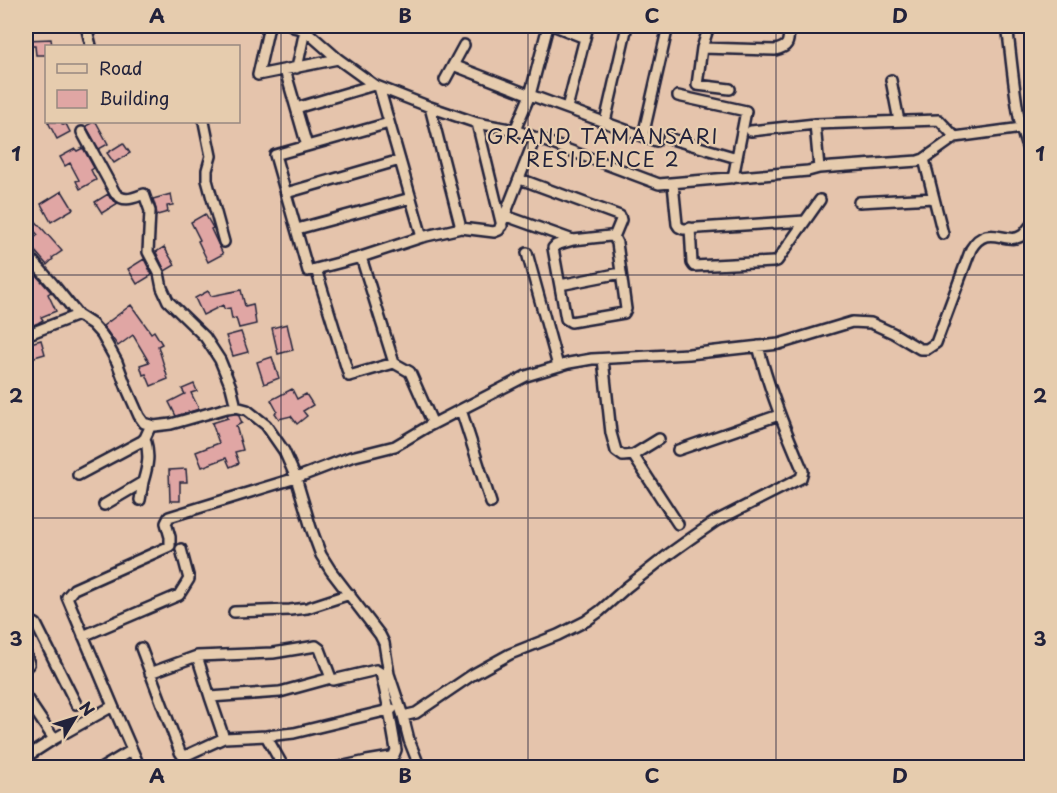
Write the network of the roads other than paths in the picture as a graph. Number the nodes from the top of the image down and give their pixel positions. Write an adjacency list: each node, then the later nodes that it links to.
1 (86, 26): 14 (street)
2 (269, 26): 20 (street)
3 (548, 26): 25 (street)
4 (555, 26): 13 (street)
5 (588, 26): 13 (street)
6 (627, 26): 31 (street)
7 (668, 26): 40 (street)
8 (709, 26): 16 (street)
9 (789, 26): 16 (street)
10 (1007, 26): 36 (street)
11 (294, 27): 12 (street)
12 (305, 30): 17 (street); 19 (street)
13 (585, 38): 29 (street)
14 (91, 45)
15 (464, 45): 18 (street)
16 (702, 48): 24 (street)
17 (338, 59): 19 (street); 23 (street)
18 (453, 65): 21 (street); 25 (street)
19 (297, 68): 20 (street)
20 (285, 70): 28 (street)
21 (445, 80)
22 (891, 80): 30 (street)
23 (377, 86): 27 (street); 28 (street); 33 (street)
24 (730, 89)
25 (530, 94): 29 (street); 37 (street)
26 (678, 96): 47 (street)
27 (430, 107): 34 (street); 63 (street)
28 (296, 108): 45 (street)
29 (567, 108): 31 (street)
30 (899, 121): 35 (street); 41 (street)
31 (605, 122): 40 (street)
32 (204, 123): 70 (street)
33 (389, 123): 45 (street); 49 (street)
34 (477, 123): 37 (street); 62 (street)
35 (815, 124): 38 (street); 50 (street)
36 (1022, 128): 41 (street); 46 (street)
37 (515, 130): 42 (street)
38 (751, 131)
39 (82, 132): 83 (street)
40 (643, 136): 44 (street)
41 (955, 137): 48 (street)
42 (535, 138): 52 (street); 53 (street)
43 (668, 138): 47 (street)
44 (656, 141)
45 (307, 146): 54 (street)
46 (1032, 155)
47 (737, 158): 51 (street)
48 (924, 159): 50 (street); 56 (street)
49 (400, 160): 54 (street); 55 (street)
50 (819, 168): 51 (street)
51 (733, 178): 53 (street)
52 (520, 179): 59 (street); 68 (street)
53 (673, 184): 64 (street)
54 (286, 193): 65 (street)
55 (411, 198): 65 (street); 67 (street)
56 (933, 198): 58 (street); 66 (street)
57 (820, 200): 60 (street)
58 (859, 202)
59 (506, 216): 62 (street); 69 (street)
60 (805, 221): 64 (street); 64 (street)
61 (1032, 224): 79 (street)
62 (502, 226): 63 (street)
63 (461, 228): 67 (street)
64 (690, 228)
65 (297, 229): 74 (street)
66 (943, 234)
67 (422, 237): 73 (street)
68 (614, 237): 69 (street); 75 (street)
69 (573, 240): 76 (street)
70 (224, 242)
71 (26, 253): 77 (street)
72 (527, 253): 82 (street)
73 (361, 256): 74 (street); 81 (street)
74 (316, 269): 81 (street)
75 (621, 273): 76 (street); 76 (street)
76 (560, 285)
77 (78, 315): 78 (street); 87 (street)
78 (26, 334)
79 (758, 346): 80 (street); 85 (street)
80 (603, 358): 82 (street); 91 (street)
81 (393, 363): 86 (street)
82 (558, 366): 84 (street)
83 (236, 407): 87 (street); 93 (street)
84 (461, 410): 86 (street); 96 (street)
85 (778, 415): 90 (street); 115 (street)
86 (433, 424): 93 (street)
87 (151, 425): 88 (street)
88 (145, 438): 92 (street); 94 (street)
89 (658, 439): 91 (street)
90 (678, 450)
91 (633, 454): 98 (street)
92 (78, 476)
93 (296, 478): 100 (street); 103 (street)
94 (143, 482): 95 (street); 97 (street)
95 (141, 500)
96 (491, 503)
97 (104, 505)
98 (678, 524)
99 (181, 549): 103 (street)
100 (350, 594): 101 (street); 115 (street)
101 (234, 612)
102 (26, 624): 112 (street)
103 (83, 636): 113 (street)
104 (141, 648): 108 (street)
105 (26, 654): 107 (street)
106 (197, 656): 108 (street); 109 (street); 111 (street)
107 (26, 667)
108 (150, 673): 117 (street)
109 (331, 678): 111 (street); 114 (street)
110 (26, 697): 118 (street)
111 (210, 697): 117 (street)
112 (75, 704)
113 (113, 706): 118 (street); 119 (street)
114 (389, 710): 115 (street); 116 (street); 122 (street)
115 (402, 712): 128 (street)
116 (266, 736): 117 (street); 126 (street)
117 (224, 738)
118 (54, 739): 120 (street)
119 (132, 750): 124 (street); 125 (street)
120 (26, 757)
121 (26, 762): 123 (street)
122 (367, 764): 127 (street)
123 (29, 768)
124 (102, 768)
125 (140, 768)
126 (284, 768)
127 (335, 768)
128 (420, 768)

